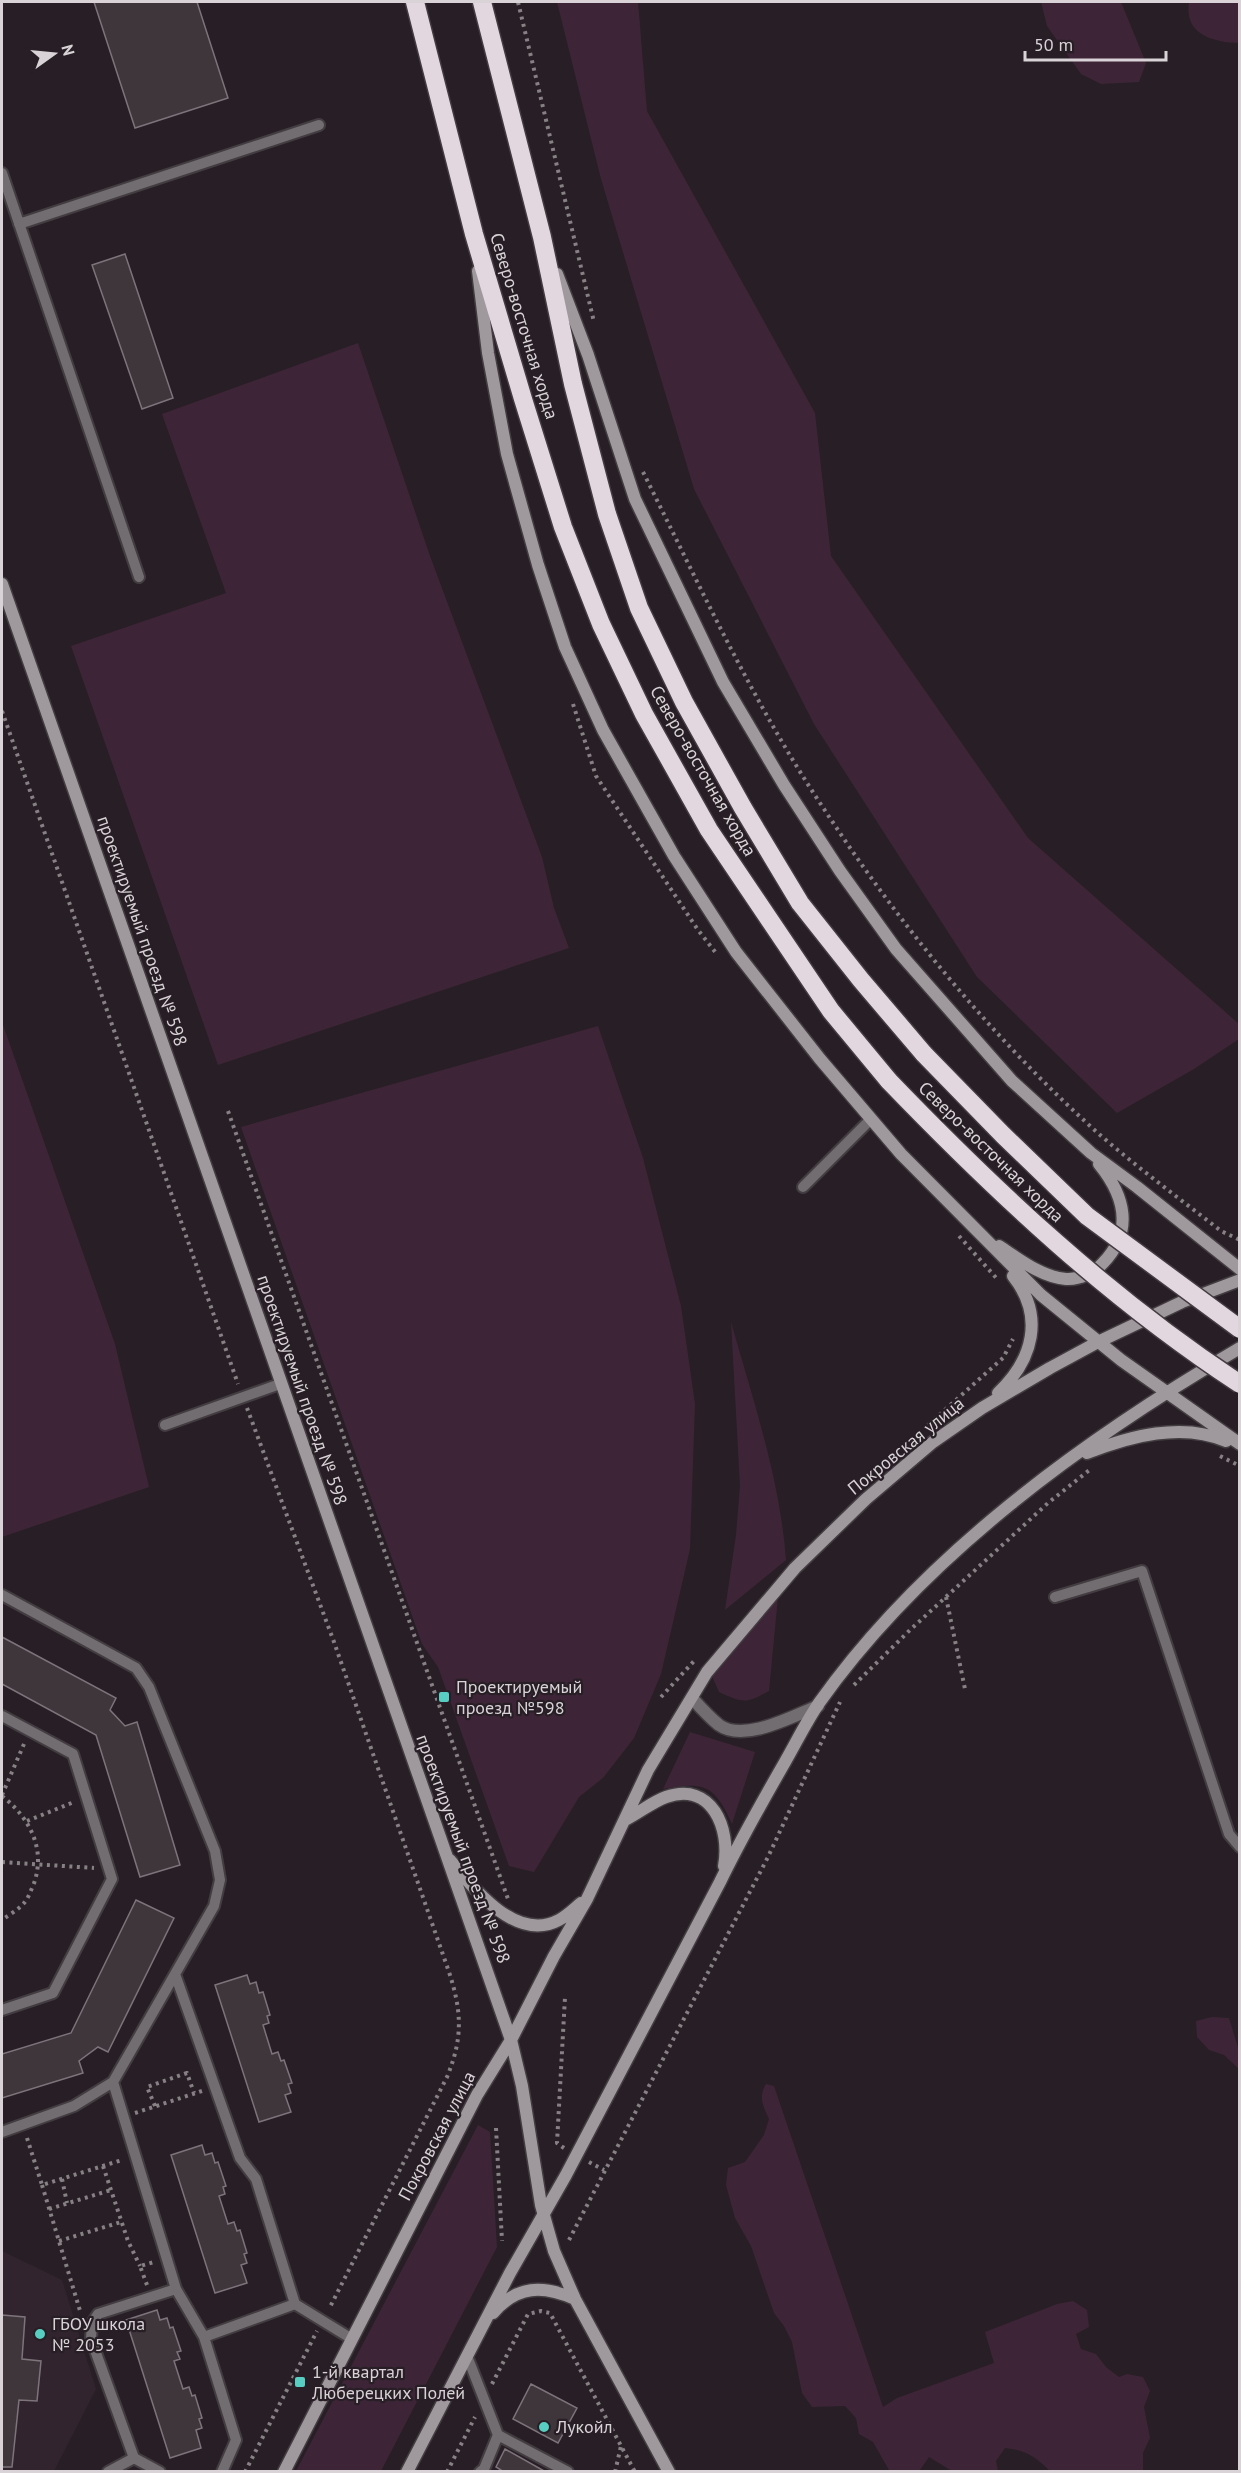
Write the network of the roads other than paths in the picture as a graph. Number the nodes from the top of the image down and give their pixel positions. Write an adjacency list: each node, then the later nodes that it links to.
1 (415, 2): 6 (highway, Северо-восточная хорда)
2 (482, 2): 7 (highway, Северо-восточная хорда)
3 (319, 125): 5 (lane)
4 (2, 173): 5 (lane)
5 (19, 225): 8 (lane)
6 (474, 234): 10 (main road); 20 (highway, Северо-восточная хорда, bridge)
7 (542, 237): 11 (main road); 16 (highway, Северо-восточная хорда, bridge)
8 (139, 576)
9 (2, 584): 19 (main road, проектируемый проезд № 598)
10 (871, 1119): 12 (lane); 13 (main road)
11 (1091, 1154): 13 (main road); 14 (main road)
12 (803, 1187)
13 (978, 1232): 17 (main road); 22 (main road)
14 (1239, 1269)
15 (1239, 1280): 17 (main road, Покровская улица)
16 (1239, 1329)
17 (1098, 1342): 21 (main road); 22 (main road, Покровская улица)
18 (1239, 1348): 21 (main road)
19 (280, 1384): 23 (lane); 33 (main road, проектируемый проезд № 598)
20 (1239, 1384)
21 (1164, 1392): 24 (main road); 25 (main road)
22 (982, 1408): 28 (main road, Покровская улица)
23 (165, 1425)
24 (1239, 1446): 25 (main road)
25 (1069, 1461): 29 (main road)
26 (2, 1595): 36 (lane)
27 (1055, 1597): 32 (lane)
28 (692, 1698): 29 (street); 31 (main road, Покровская улица)
29 (818, 1706): 34 (main road)
30 (2, 1716): 37 (lane)
31 (625, 1820): 34 (main road); 35 (main road, Покровская улица)
32 (1239, 1847)
33 (443, 1851): 35 (main road); 38 (main road, проектируемый проезд № 598)
34 (720, 1882): 41 (main road)
35 (587, 1899): 38 (main road, Покровская улица)
36 (175, 1974): 39 (lane); 44 (lane)
37 (2, 2010)
38 (511, 2040): 41 (main road, проектируемый проезд № 598); 47 (main road, Покровская улица)
39 (113, 2082): 40 (lane); 42 (lane)
40 (2, 2132)
41 (543, 2215): 43 (main road, проектируемый проезд № 598); 45 (main road)
42 (176, 2289): 46 (lane); 50 (lane)
43 (574, 2300): 45 (main road); 58 (main road, проектируемый проезд № 598)
44 (295, 2304): 46 (lane); 47 (lane)
45 (484, 2323): 48 (main road)
46 (204, 2337): 53 (lane)
47 (352, 2340): 54 (main road, Покровская улица)
48 (467, 2356): 49 (lane); 55 (main road)
49 (498, 2435): 56 (lane); 57 (lane)
50 (134, 2458): 51 (lane); 52 (lane)
51 (108, 2472)
52 (160, 2472)
53 (222, 2472)
54 (284, 2472)
55 (408, 2472)
56 (480, 2472)
57 (568, 2472)
58 (669, 2472)

